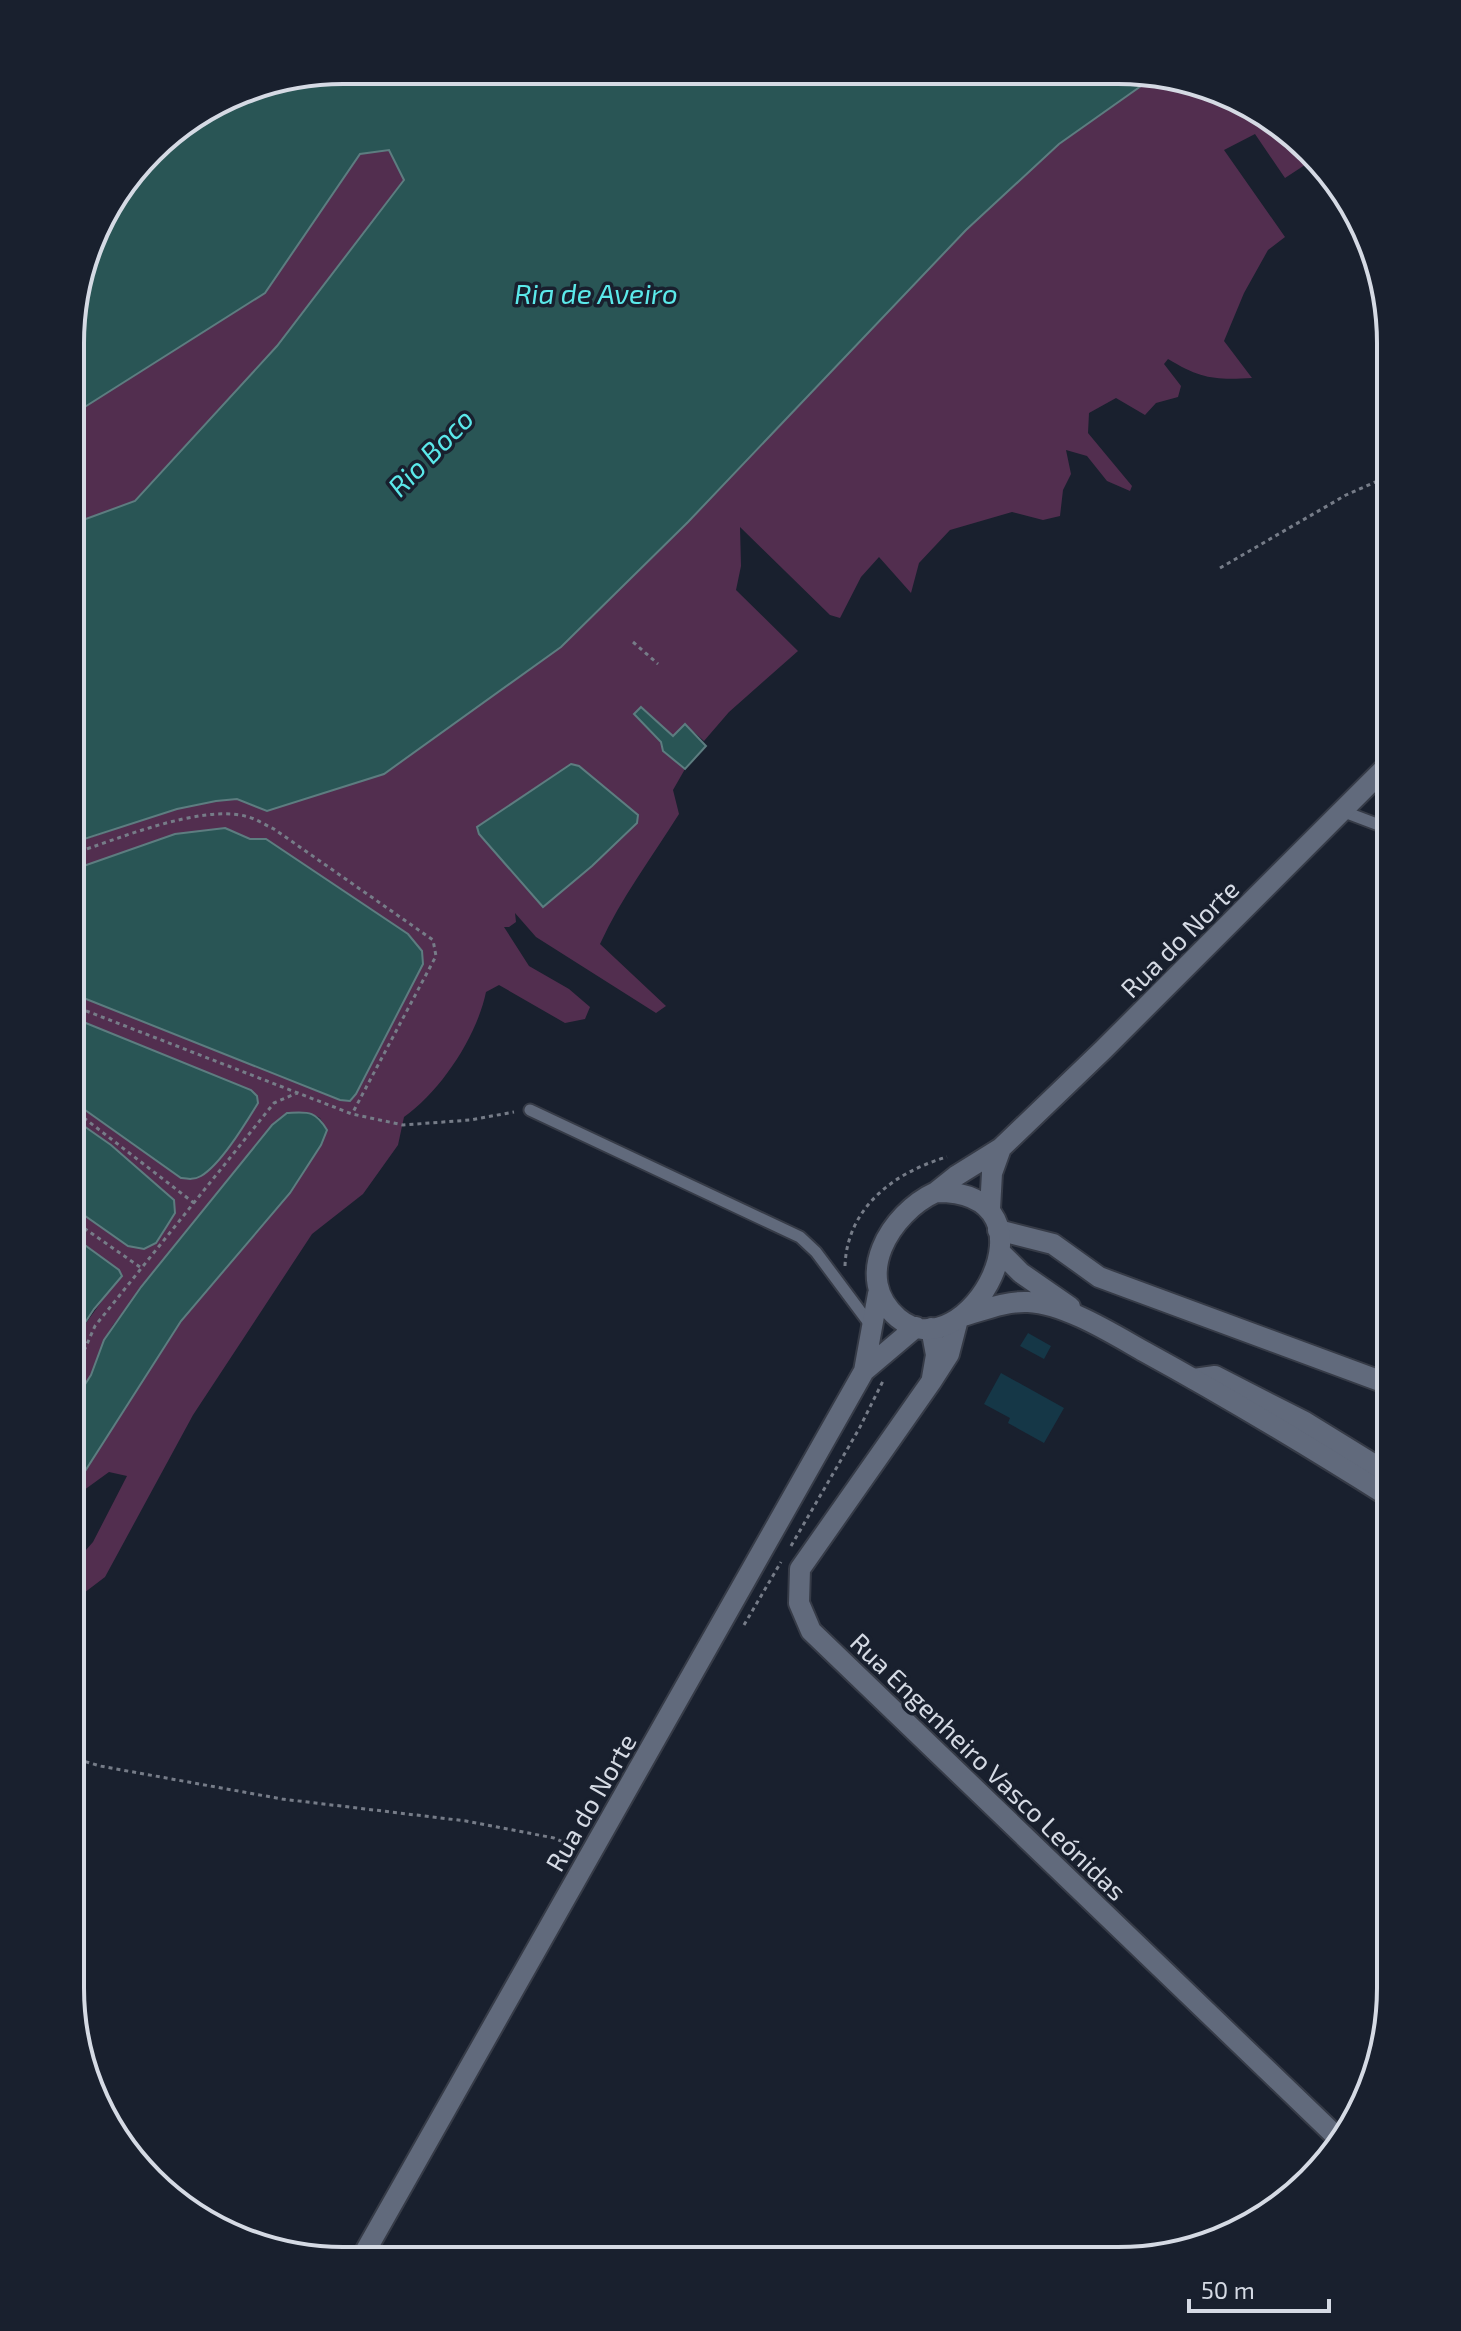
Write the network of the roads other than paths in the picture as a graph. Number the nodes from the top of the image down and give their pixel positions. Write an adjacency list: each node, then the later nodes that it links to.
1 (1377, 776): 2 (main road, Rua do Norte)
2 (1342, 811): 3 (lane); 5 (main road, Rua do Norte)
3 (1377, 824)
4 (530, 1110): 13 (lane)
5 (1001, 1148): 6 (main road, Rua do Norte); 7 (main road)
6 (936, 1192): 7 (main road); 10 (main road)
7 (990, 1209): 8 (main road)
8 (998, 1230): 9 (main road); 17 (main road)
9 (1001, 1253): 11 (main road); 12 (main road)
10 (878, 1294): 13 (main road, Rua do Norte); 14 (main road)
11 (961, 1318): 12 (main road); 14 (main road); 18 (main road, Rua Engenheiro Vasco Leónidas)
12 (1100, 1327): 16 (main road)
13 (873, 1328): 15 (main road, Rua do Norte)
14 (924, 1328): 15 (main road, Rua do Norte); 18 (main road)
15 (864, 1371): 22 (main road, Rua do Norte)
16 (1194, 1379): 19 (main road); 20 (main road)
17 (1376, 1380)
18 (931, 1382): 21 (main road, Rua Engenheiro Vasco Leónidas)
19 (1376, 1466)
20 (1376, 1489)
21 (1332, 2133)
22 (368, 2247)

